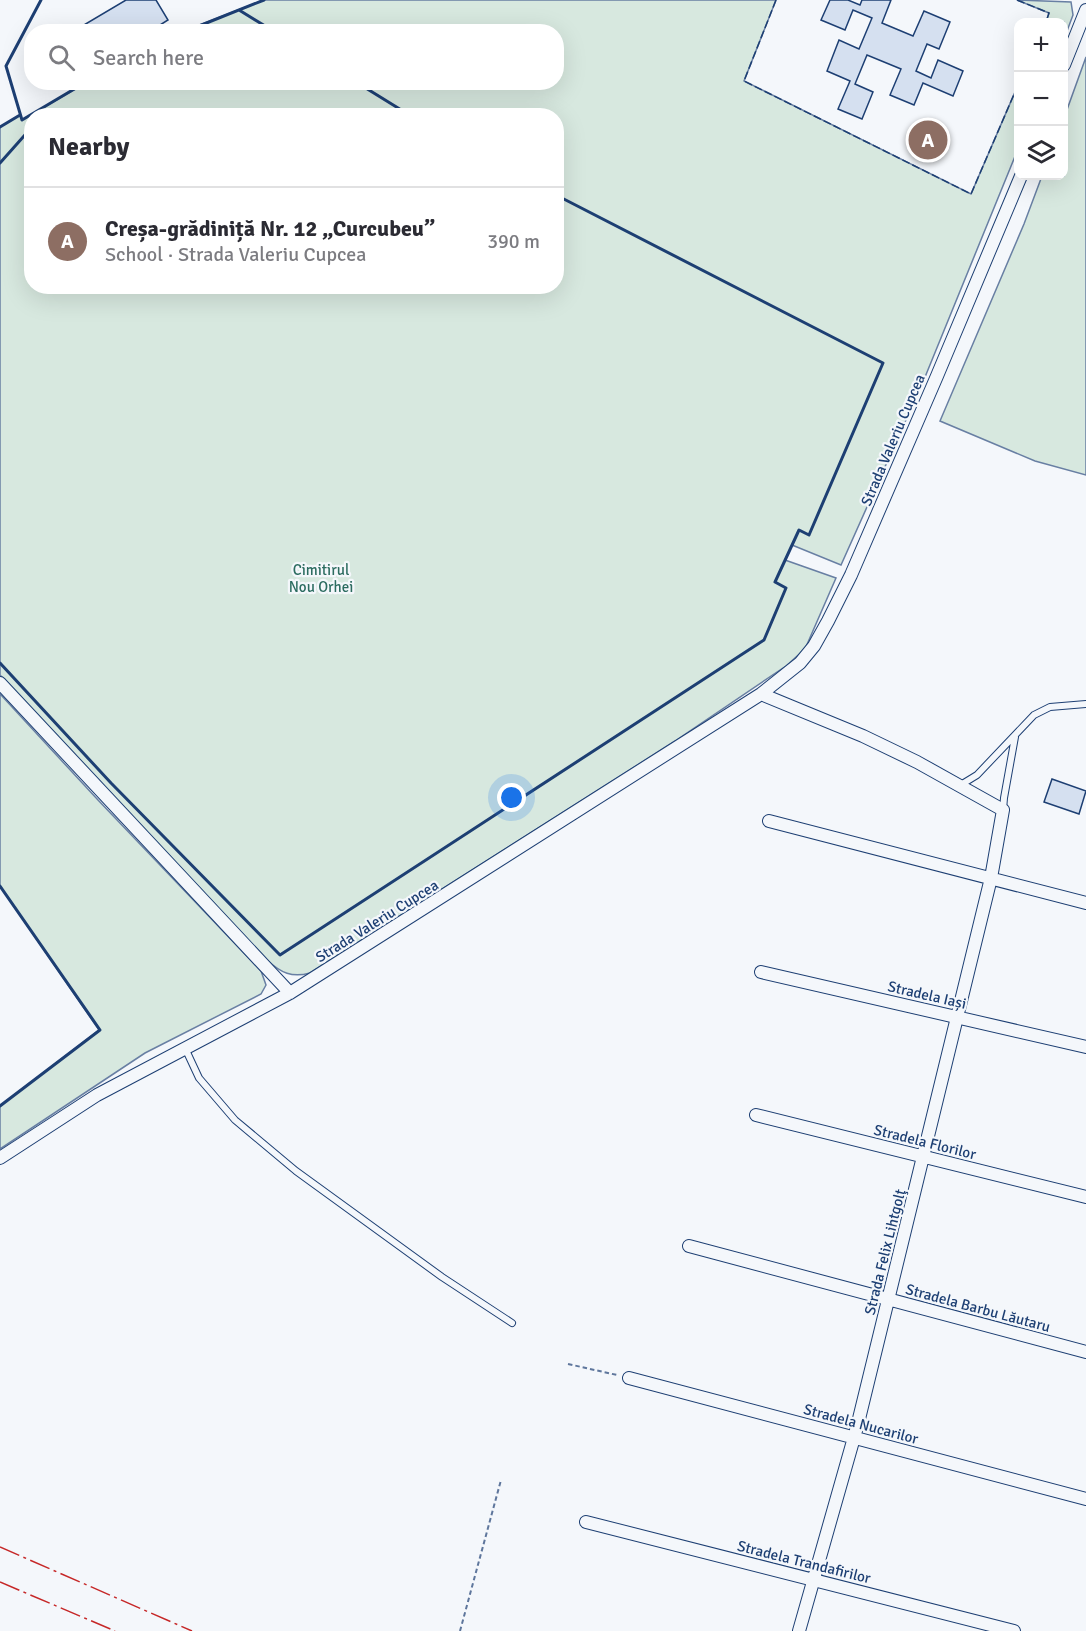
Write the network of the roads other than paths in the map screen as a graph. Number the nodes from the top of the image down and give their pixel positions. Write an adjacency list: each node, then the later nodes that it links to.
1 (1086, 10): 2 (street)
2 (1068, 55)
3 (1019, 180): 5 (street, Strada Valeriu Cupcea)
4 (0, 683): 14 (street)
5 (761, 694): 8 (street); 14 (street, Strada Valeriu Cupcea)
6 (1086, 704): 7 (lane)
7 (1015, 736): 8 (lane); 9 (lane)
8 (959, 786): 9 (street)
9 (1004, 810): 11 (street, Strada Felix Lihtgolţ)
10 (769, 821): 11 (street)
11 (991, 878): 12 (street); 15 (street, Strada Felix Lihtgolţ)
12 (1086, 903)
13 (760, 972): 15 (street, Stradela Iași)
14 (290, 993): 16 (street, Strada Valeriu Cupcea)
15 (957, 1017): 17 (street, Stradela Iași); 19 (street, Strada Felix Lihtgolţ)
16 (185, 1047): 20 (street, Strada Valeriu Cupcea); 24 (lane)
17 (1086, 1047)
18 (756, 1115): 19 (street, Stradela Florilor)
19 (923, 1157): 21 (street, Stradela Florilor); 23 (street, Strada Felix Lihtgolţ)
20 (0, 1158)
21 (1086, 1197)
22 (689, 1246): 23 (street, Stradela Barbu Lăutaru)
23 (889, 1299): 25 (street, Stradela Barbu Lăutaru); 27 (street, Strada Felix Lihtgolţ)
24 (512, 1323)
25 (1086, 1352)
26 (629, 1378): 27 (street, Stradela Nucarilor)
27 (854, 1437): 28 (street, Stradela Nucarilor); 30 (street, Strada Felix Lihtgolţ)
28 (1086, 1499)
29 (586, 1522): 30 (street, Stradela Trandafirilor)
30 (813, 1580): 31 (street, Strada Felix Lihtgolţ); 32 (street, Stradela Trandafirilor)
31 (799, 1631)
32 (1014, 1631)

